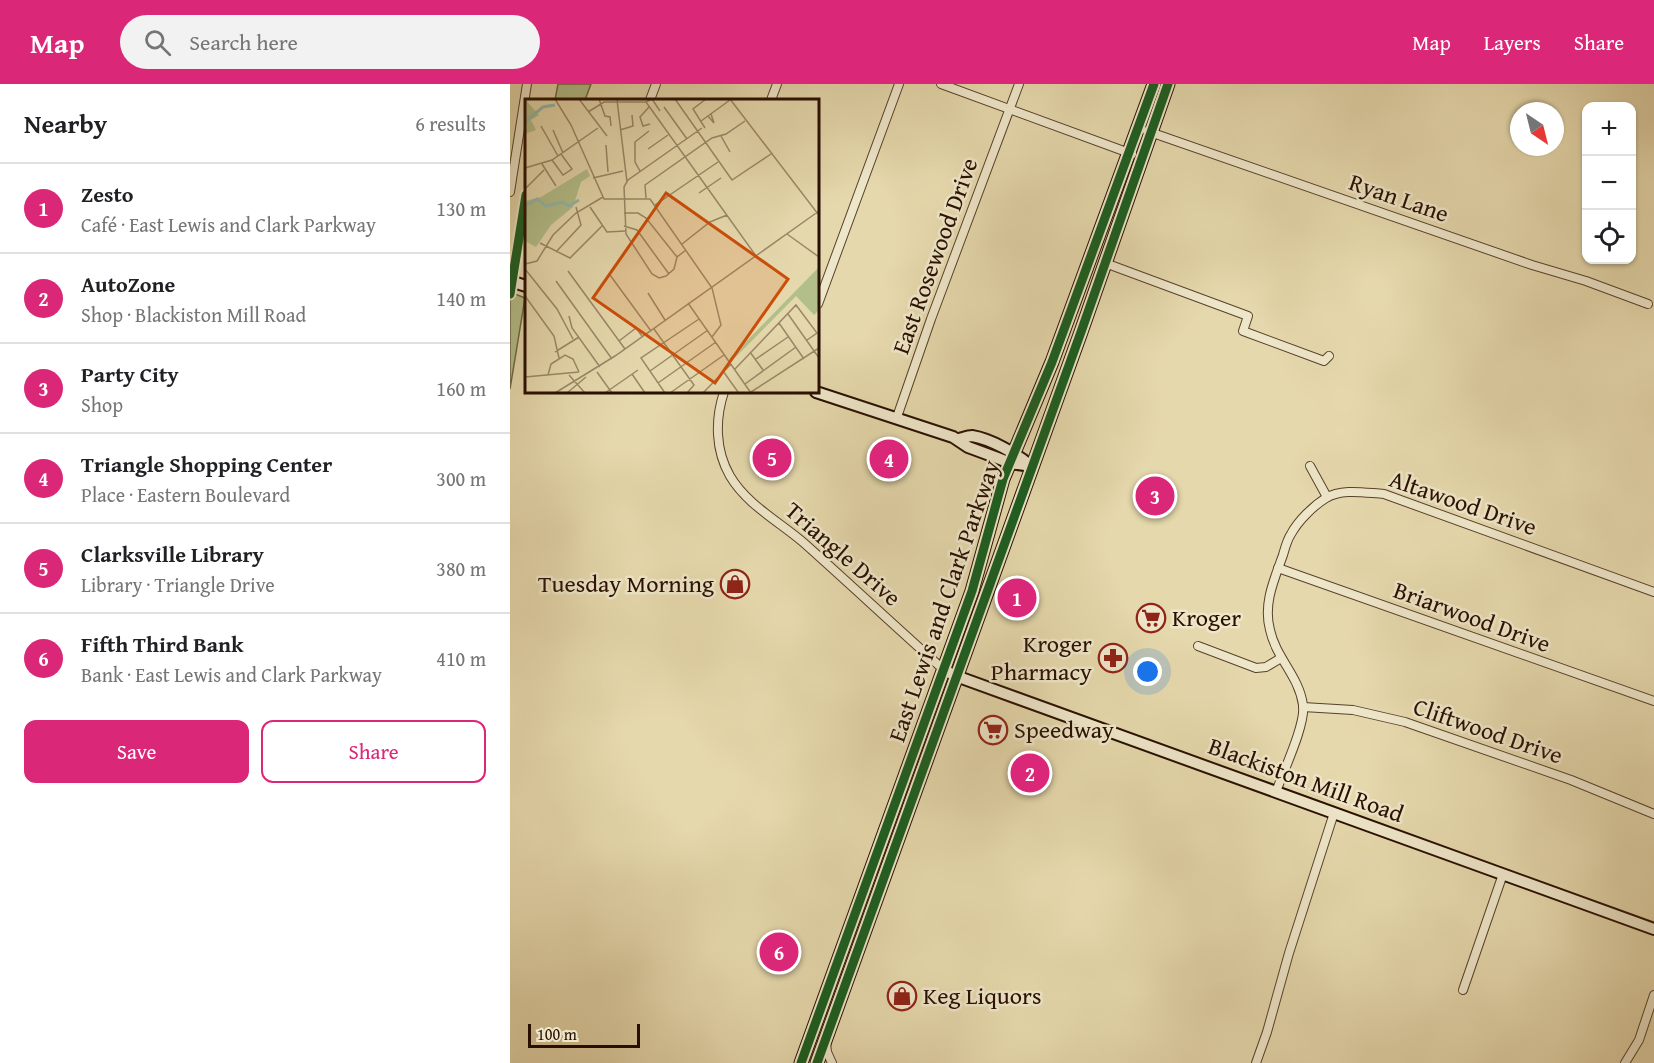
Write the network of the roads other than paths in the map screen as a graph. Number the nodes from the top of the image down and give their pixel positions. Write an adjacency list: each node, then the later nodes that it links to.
1 (527, 84): 16 (street)
2 (656, 84): 9 (street)
3 (777, 84): 10 (street)
4 (899, 84): 20 (street)
5 (941, 84): 11 (street)
6 (1019, 84): 11 (street, East Rosewood Drive)
7 (1154, 84): 12 (main road, East Lewis and Clark Parkway)
8 (1168, 84): 13 (main road, East Lewis and Clark Parkway)
9 (650, 99)
10 (771, 99)
11 (1010, 109): 14 (street); 25 (street, East Rosewood Drive)
12 (1138, 128): 13 (street, Ryan Lane); 14 (main road, East Lewis and Clark Parkway)
13 (1151, 132): 15 (main road, East Lewis and Clark Parkway); 21 (street, Ryan Lane)
14 (1130, 153): 15 (street); 26 (main road, East Lewis and Clark Parkway)
15 (1142, 158): 17 (main road, East Lewis and Clark Parkway)
16 (510, 192)
17 (1105, 262): 22 (street); 27 (main road, East Lewis and Clark Parkway)
18 (510, 281): 19 (main road)
19 (525, 286)
20 (819, 301)
21 (1648, 304)
22 (1329, 356)
23 (724, 393): 34 (street, Triangle Drive)
24 (819, 393): 25 (main road)
25 (897, 417): 26 (main road)
26 (1013, 458): 27 (main road); 34 (main road, East Lewis and Clark Parkway)
27 (1032, 466): 35 (main road, East Lewis and Clark Parkway)
28 (1310, 466): 29 (street)
29 (1327, 497): 30 (street); 31 (street, Altawood Drive)
30 (1278, 567): 33 (street); 36 (street, Briarwood Drive)
31 (1654, 592)
32 (1198, 646): 33 (street)
33 (1281, 658): 37 (street)
34 (944, 670): 35 (main road, Blackiston Mill Road); 46 (main road, East Lewis and Clark Parkway)
35 (956, 676): 38 (main road, Blackiston Mill Road); 45 (main road, East Lewis and Clark Parkway)
36 (1654, 701)
37 (1304, 707): 38 (street); 40 (street, Cliftwood Drive)
38 (1276, 792): 39 (main road, Blackiston Mill Road)
39 (1335, 813): 41 (main road, Blackiston Mill Road); 49 (street)
40 (1654, 814)
41 (1503, 874): 42 (main road, Blackiston Mill Road); 43 (street)
42 (1654, 929)
43 (1463, 990)
44 (1654, 995): 50 (street)
45 (827, 1034): 47 (main road, East Lewis and Clark Parkway); 48 (street)
46 (801, 1063)
47 (817, 1063)
48 (832, 1063)
49 (1256, 1063)
50 (1625, 1063)

